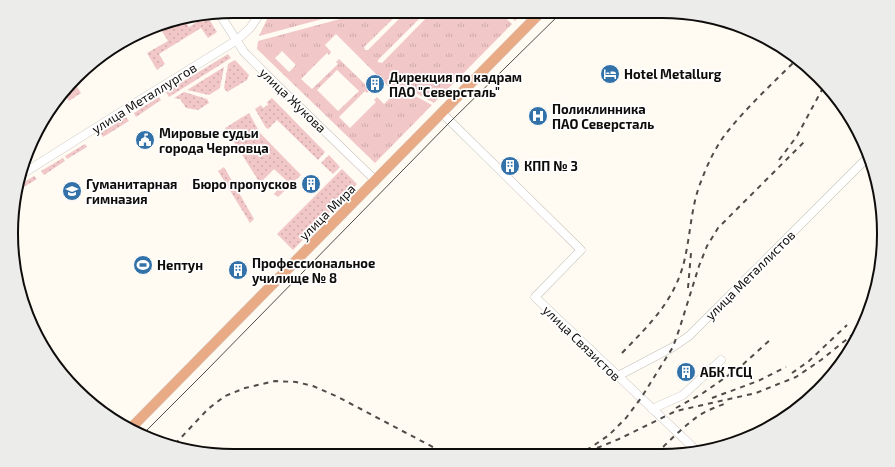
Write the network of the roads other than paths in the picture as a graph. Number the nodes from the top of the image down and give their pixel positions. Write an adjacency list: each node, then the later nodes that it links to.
1 (222, 18): 4 (street, улица Жукова)
2 (257, 18): 4 (street, улица Металлургов)
3 (535, 18): 5 (main road, улица Мира)
4 (237, 40): 7 (street, улица Металлургов); 8 (street, улица Жукова)
5 (442, 113): 8 (main road, улица Мира); 10 (street, улица Связистов)
6 (865, 160): 10 (street, улица Металлистов)
7 (27, 170)
8 (376, 181): 12 (main road, улица Мира)
9 (721, 360): 11 (street)
10 (618, 376): 11 (street, улица Связистов)
11 (652, 409): 13 (street, улица Связистов)
12 (134, 425)
13 (692, 447)

